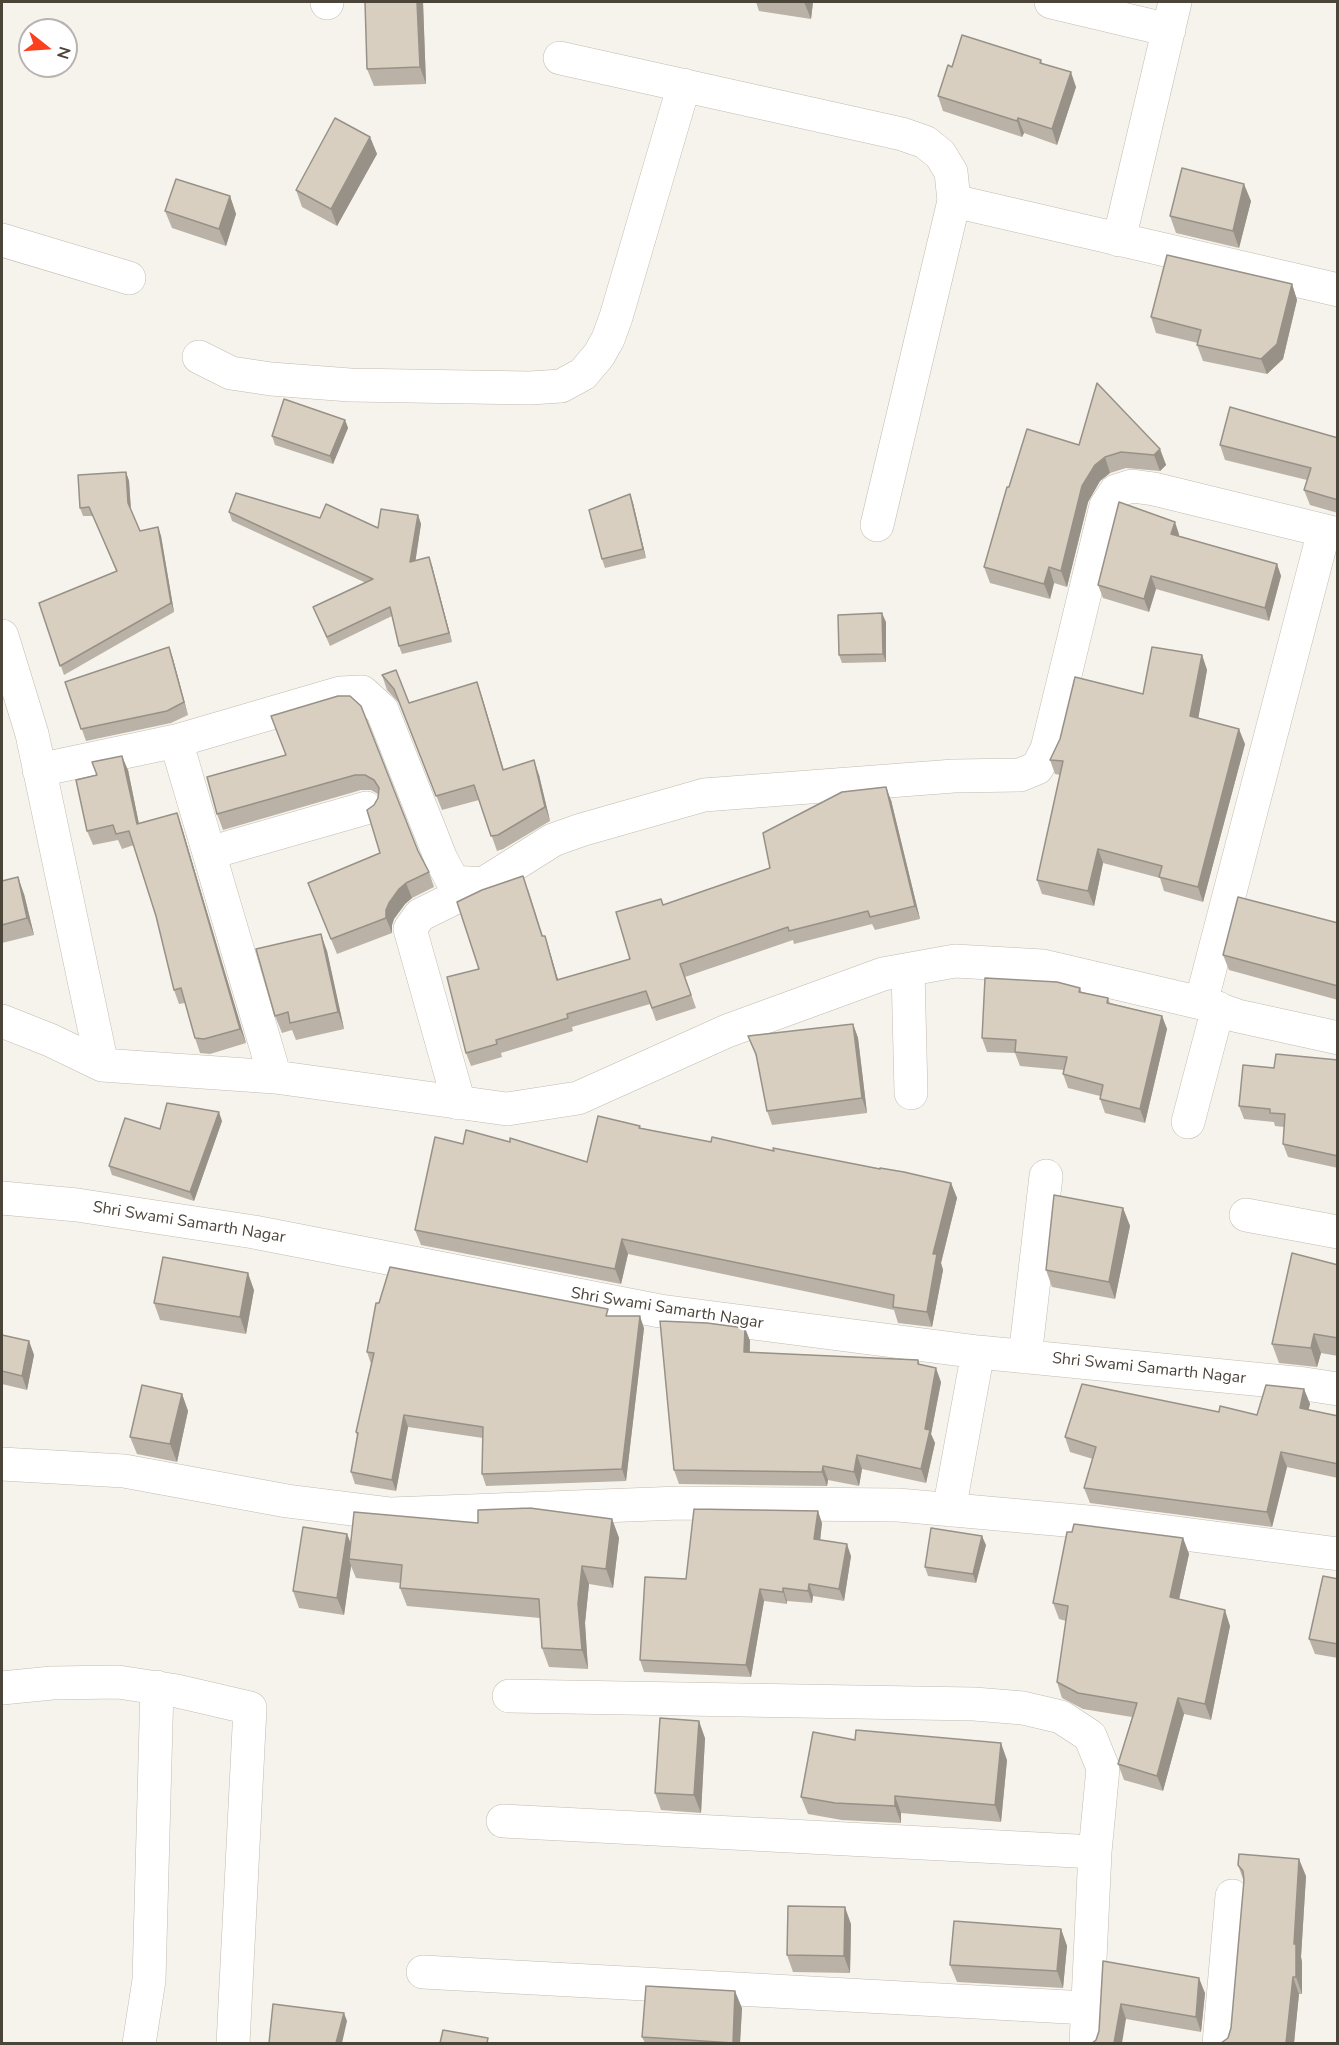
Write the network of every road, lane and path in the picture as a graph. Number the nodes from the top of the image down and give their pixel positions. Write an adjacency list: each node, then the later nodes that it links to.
1 (1051, 2): 2 (street)
2 (1172, 16): 7 (street)
3 (560, 58): 4 (street)
4 (684, 85): 5 (street); 10 (street)
5 (954, 201): 7 (street); 11 (street)
6 (2, 240): 8 (street)
7 (1119, 240): 9 (street)
8 (129, 278)
9 (1338, 290)
10 (199, 357)
11 (877, 525)
12 (1331, 533): 18 (street); 20 (street)
13 (2, 636): 15 (street)
14 (176, 741): 15 (street); 17 (street); 18 (street)
15 (39, 770): 23 (street)
16 (366, 808): 17 (street)
17 (209, 853): 24 (street)
18 (483, 884): 26 (street)
19 (908, 970): 20 (street); 25 (street); 26 (street)
20 (1209, 1006): 22 (street); 27 (street)
21 (2, 1021): 23 (street)
22 (1338, 1038)
23 (102, 1065): 24 (street)
24 (275, 1077): 26 (street)
25 (911, 1093)
26 (459, 1103)
27 (1188, 1122)
28 (1046, 1176): 33 (street)
29 (2, 1198): 32 (street, Shri Swami Samarth Nagar)
30 (1246, 1215): 31 (street)
31 (1338, 1232)
32 (978, 1352): 33 (street, Shri Swami Samarth Nagar); 36 (street)
33 (1025, 1357): 34 (street, Shri Swami Samarth Nagar)
34 (1338, 1389)
35 (2, 1464): 36 (street)
36 (950, 1510): 37 (street)
37 (1338, 1554)
38 (2, 1688): 39 (street)
39 (157, 1688): 46 (street); 47 (street)
40 (509, 1696): 42 (street)
41 (503, 1821): 42 (street)
42 (1095, 1852): 45 (street)
43 (1232, 1896): 49 (street)
44 (423, 1972): 45 (street)
45 (1087, 2008): 48 (street)
46 (139, 2043)
47 (233, 2043)
48 (1086, 2043)
49 (1219, 2043)

